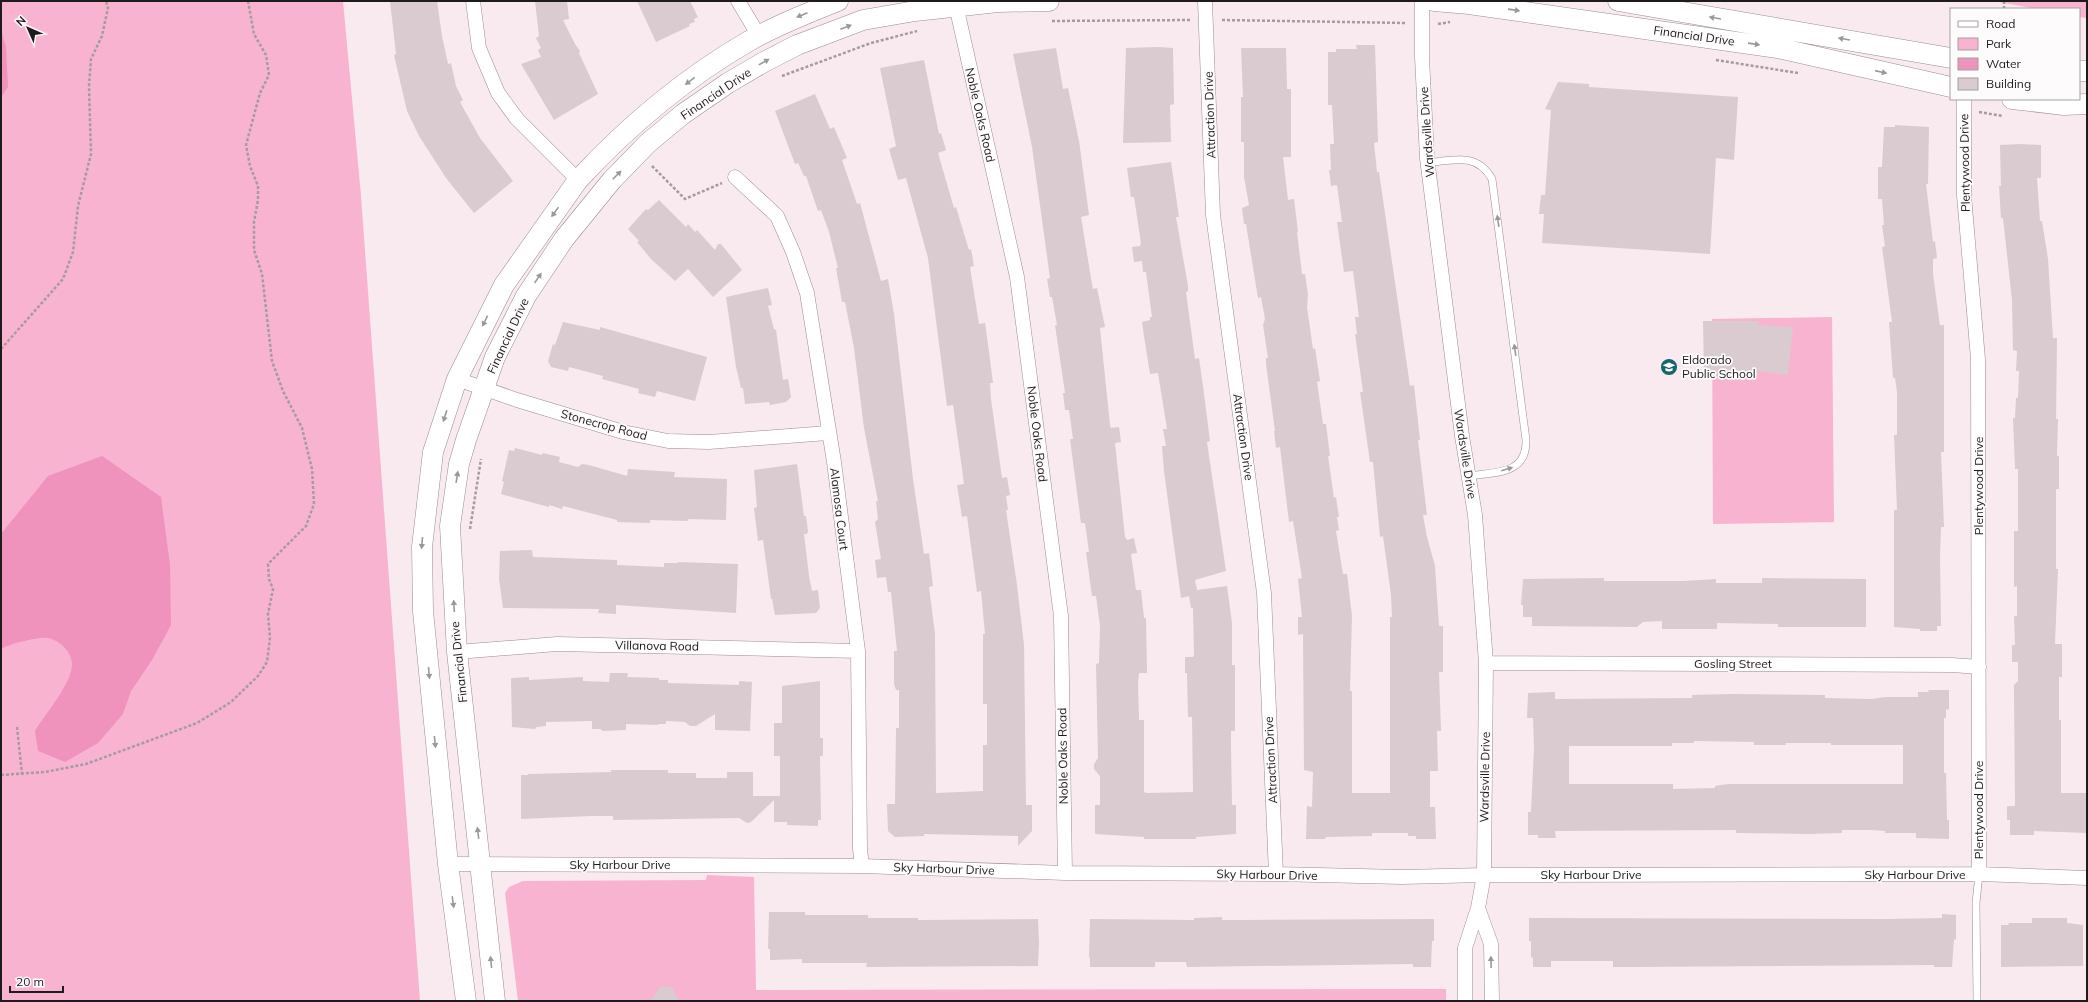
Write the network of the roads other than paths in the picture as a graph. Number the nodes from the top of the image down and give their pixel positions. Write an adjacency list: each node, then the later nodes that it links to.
1 (474, 1): 18 (street)
2 (738, 1): 10 (street)
3 (838, 1): 10 (street, Financial Drive, one-way to 10)
4 (1049, 1): 9 (street, Financial Drive)
5 (1205, 1): 31 (street, Attraction Drive)
6 (1422, 1): 16 (street, Wardsville Drive)
7 (1434, 1): 12 (street, Financial Drive, one-way to 12)
8 (1618, 1): 11 (street, Financial Drive, one-way to 8)
9 (956, 4): 20 (street, Financial Drive, one-way to 9); 30 (street, Noble Oaks Road)
10 (759, 36): 18 (street, Financial Drive, one-way to 18)
11 (1950, 58)
12 (1950, 87)
13 (1964, 100): 26 (street, Plentywood Drive)
14 (2021, 100): 15 (street)
15 (2087, 104)
16 (1427, 163): 22 (street, Wardsville Drive); 22 (lane, one-way to 16)
17 (735, 177): 21 (street, Alamosa Court)
18 (578, 180): 19 (street, Financial Drive, one-way to 19)
19 (457, 379): 20 (street, Stonecrop Road); 27 (street, Financial Drive, one-way to 27)
20 (485, 388): 21 (street, Stonecrop Road); 24 (street, Financial Drive, one-way to 20)
21 (828, 433): 23 (street, Alamosa Court)
22 (1468, 476): 25 (street, Wardsville Drive)
23 (858, 651): 24 (street, Villanova Road); 29 (street, Alamosa Court)
24 (457, 652): 28 (street, Financial Drive, one-way to 24)
25 (1486, 663): 26 (street, Gosling Street); 33 (street, Wardsville Drive)
26 (1979, 667): 32 (street, Plentywood Drive)
27 (448, 864): 28 (street, Sky Harbour Drive); 36 (street, Financial Drive, one-way to 36)
28 (481, 864): 29 (street, Sky Harbour Drive); 37 (street, Financial Drive, one-way to 28)
29 (862, 866): 30 (street, Sky Harbour Drive)
30 (1065, 873): 31 (street, Sky Harbour Drive)
31 (1276, 874): 33 (street, Sky Harbour Drive)
32 (1979, 874): 33 (street, Sky Harbour Drive); 34 (street, Sky Harbour Drive); 40 (lane)
33 (1484, 875): 35 (street, Wardsville Drive)
34 (2087, 878)
35 (1478, 908): 38 (street, Wardsville Drive); 39 (street, one-way to 35)
36 (466, 1001)
37 (495, 1001)
38 (1465, 1001)
39 (1492, 1001)
40 (1977, 1001)

